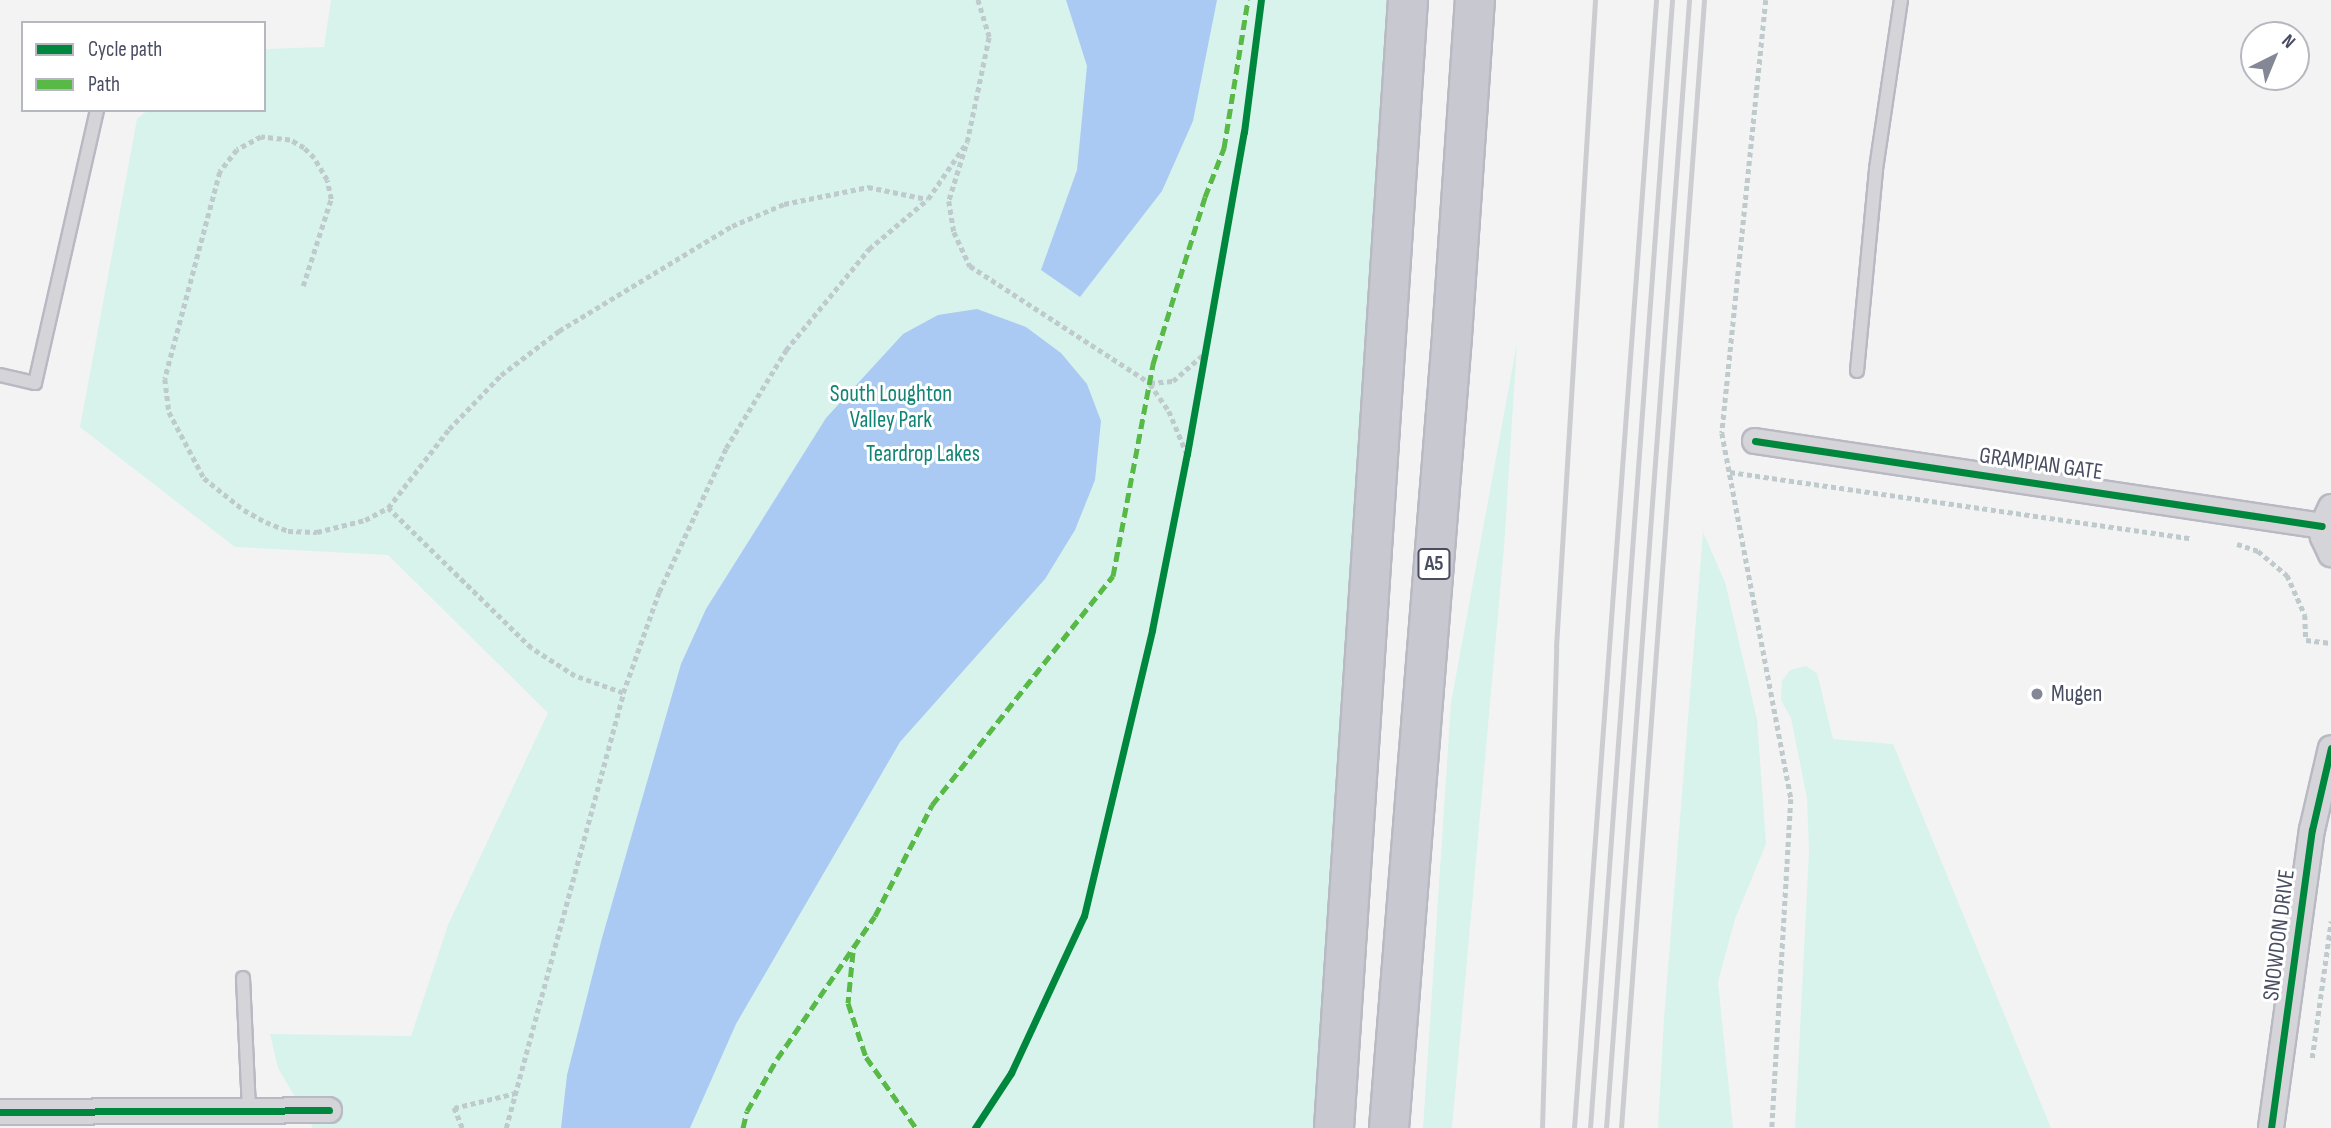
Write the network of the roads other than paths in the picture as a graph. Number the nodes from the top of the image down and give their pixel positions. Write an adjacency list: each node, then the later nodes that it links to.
1 (1408, 0): 16 (highway)
2 (1475, 0): 17 (highway, A5)
3 (1901, 0): 5 (lane)
4 (97, 112): 6 (lane)
5 (1857, 371)
6 (0, 375)
7 (1755, 441): 8 (street, GRAMPIAN GATE)
8 (2327, 516): 9 (street)
9 (2331, 554)
10 (2331, 748): 18 (street, SNOWDON DRIVE)
11 (243, 978): 13 (lane)
12 (329, 1110): 15 (street)
13 (249, 1111): 14 (street); 15 (street)
14 (0, 1112)
15 (288, 1119)
16 (1335, 1128)
17 (1389, 1128)
18 (2271, 1128)

